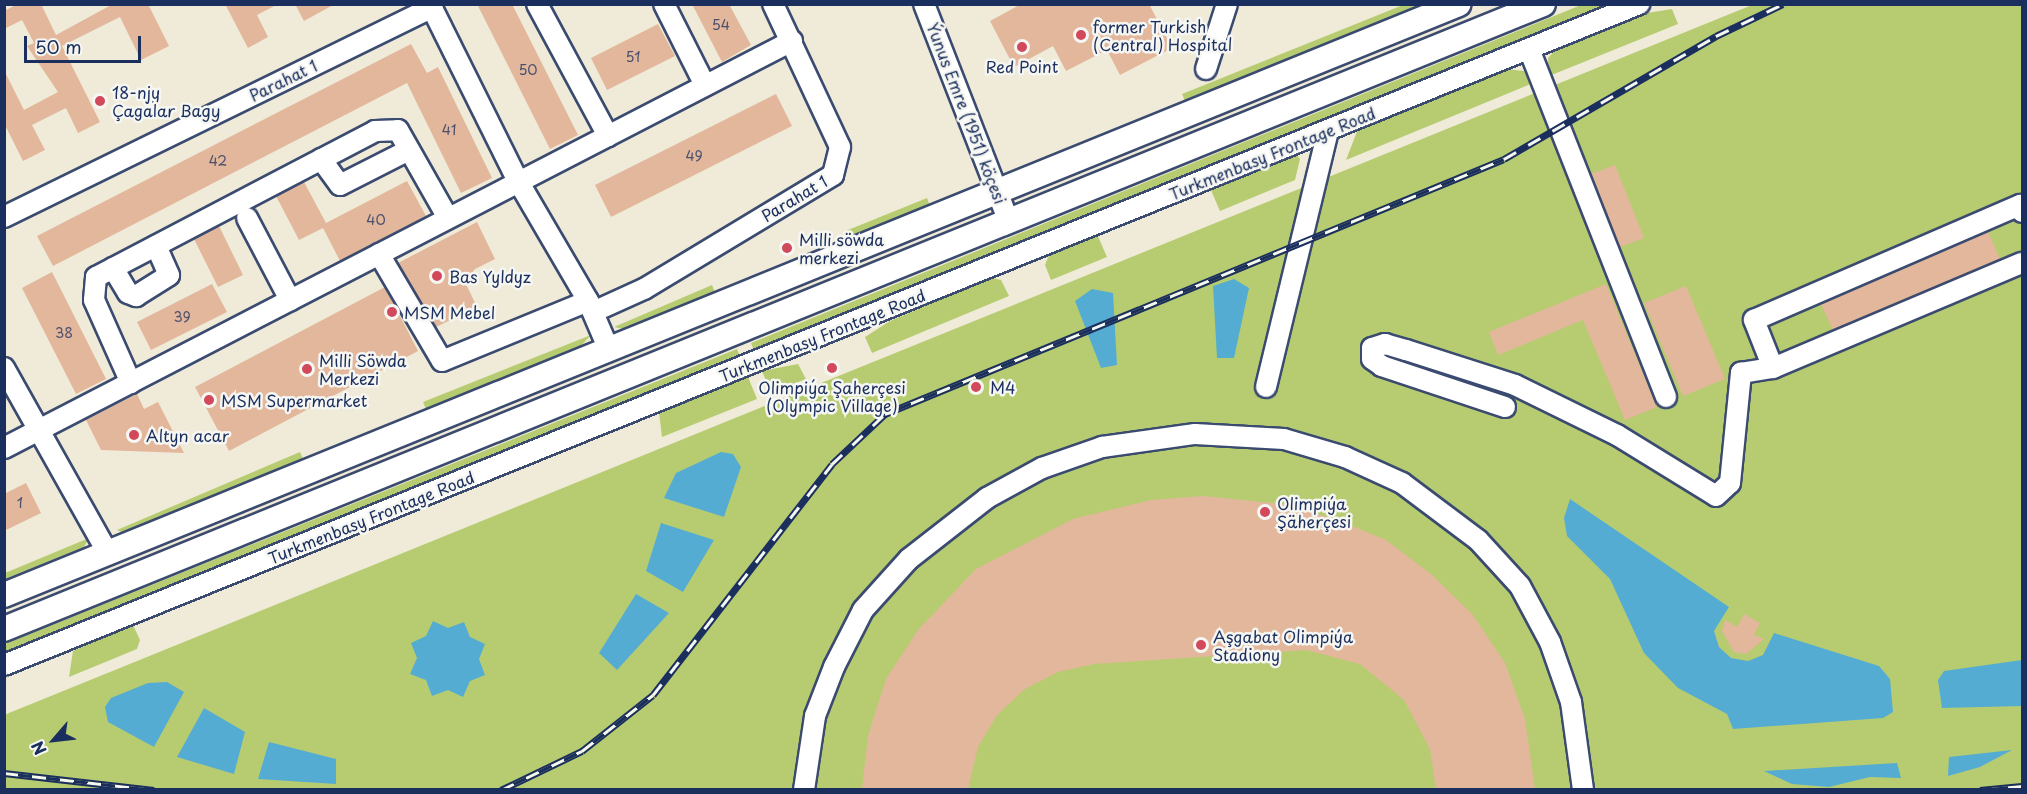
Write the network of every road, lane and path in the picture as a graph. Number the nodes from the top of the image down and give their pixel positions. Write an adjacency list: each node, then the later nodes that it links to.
1 (537, 4): 15 (street)
2 (664, 4): 13 (street)
3 (773, 4): 10 (street, Parahat 1)
4 (924, 4): 19 (street, Ýunus Emre (1951) köçesi)
5 (1227, 4): 12 (street)
6 (1459, 4): 19 (main road)
7 (1543, 4): 24 (main road)
8 (1639, 4): 11 (street, Turkmenbasy Frontage Road)
9 (431, 6): 18 (street, Parahat 1); 21 (street, Parahat 1)
10 (792, 41): 13 (street); 30 (street, Parahat 1)
11 (1529, 49): 14 (street, Turkmenbasy Frontage Road); 36 (street)
12 (1206, 69)
13 (705, 85): 15 (street)
14 (1328, 130): 35 (street); 43 (street, Turkmenbasy Frontage Road)
15 (608, 136): 18 (street)
16 (409, 150): 17 (street); 17 (street); 23 (street)
17 (321, 159): 25 (street)
18 (518, 181): 23 (street); 30 (street, Parahat 1)
19 (998, 192): 24 (street, Ýunus Emre (1951) köçesi); 31 (main road)
20 (2022, 212): 33 (street)
21 (4, 217)
22 (247, 218): 29 (street)
23 (448, 218): 26 (street)
24 (1009, 222): 42 (main road)
25 (156, 246): 28 (street); 28 (street)
26 (379, 254): 29 (street); 30 (street)
27 (2022, 263): 33 (street)
28 (113, 268): 34 (street)
29 (290, 300): 34 (street)
30 (591, 307): 31 (street, Parahat 1)
31 (609, 350): 40 (main road)
32 (4, 368): 38 (street)
33 (1773, 368): 37 (street)
34 (131, 383): 38 (street)
35 (1266, 387)
36 (1666, 397)
37 (1505, 407)
38 (36, 432): 39 (street); 40 (street)
39 (4, 448)
40 (108, 553): 41 (main road)
41 (4, 595)
42 (4, 629)
43 (4, 665)
44 (804, 789): 45 (street)
45 (1583, 789)

